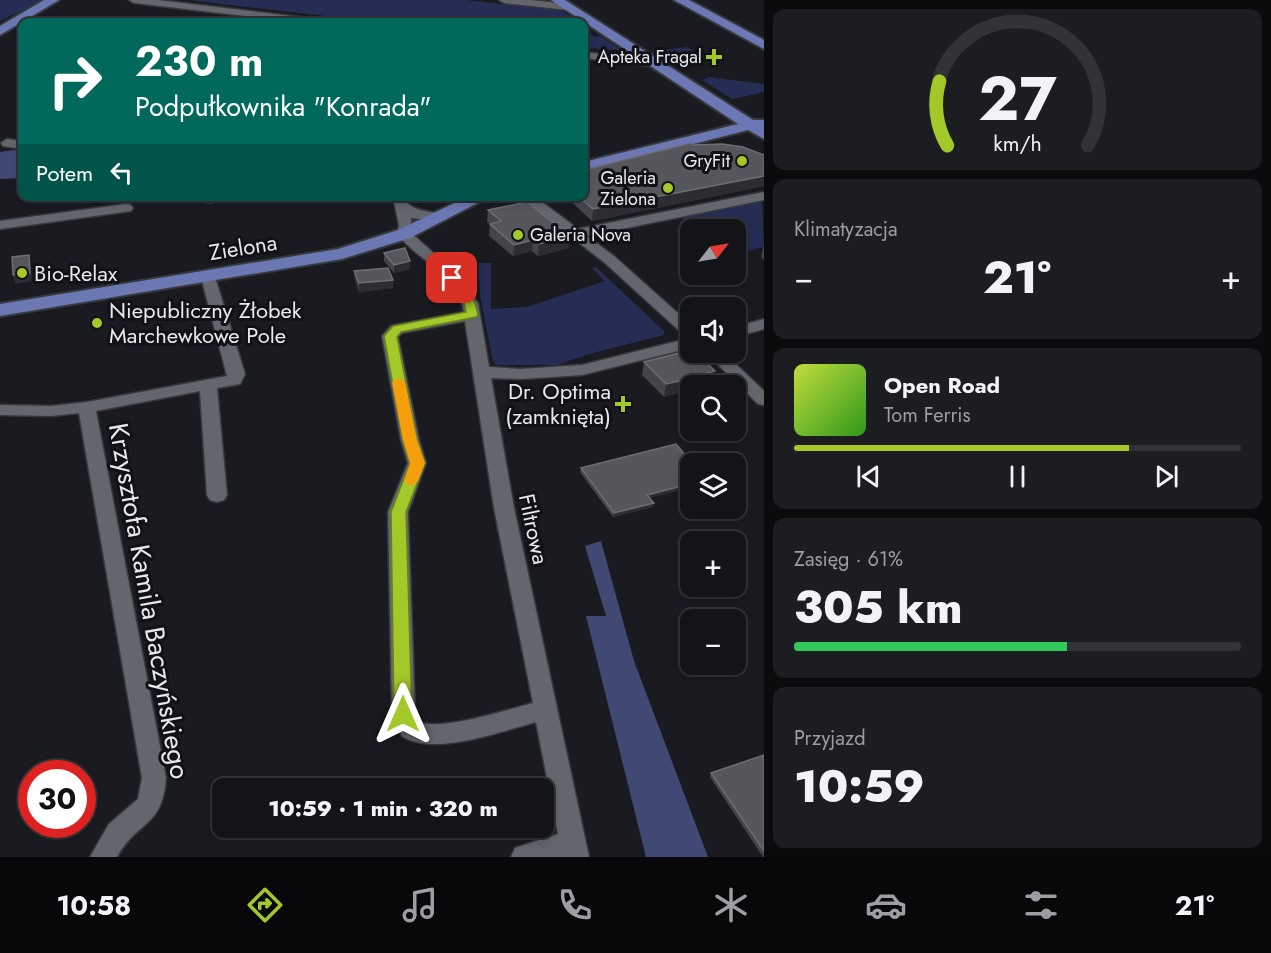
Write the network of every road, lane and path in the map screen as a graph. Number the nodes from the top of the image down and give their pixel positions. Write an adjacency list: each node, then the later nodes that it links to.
1 (53, 0): 6 (main road)
2 (134, 0): 7 (street)
3 (504, 0): 5 (street)
4 (680, 0): 12 (main road)
5 (562, 3): 8 (main road)
6 (22, 18)
7 (268, 18)
8 (585, 18)
9 (18, 20): 11 (main road)
10 (588, 20): 13 (main road)
11 (0, 31)
12 (764, 45)
13 (637, 51): 15 (street); 16 (main road)
14 (588, 55): 15 (street)
15 (610, 58): 16 (street)
16 (657, 64): 18 (main road)
17 (764, 109): 18 (main road)
18 (753, 122): 19 (main road); 23 (main road)
19 (704, 137): 20 (main road); 23 (main road)
20 (764, 141)
21 (7, 143): 22 (street)
22 (18, 144)
23 (668, 145): 24 (main road)
24 (588, 165)
25 (764, 196): 33 (street)
26 (401, 201): 30 (street); 32 (street)
27 (472, 201): 30 (main road, Zielona)
28 (532, 201): 33 (street)
29 (126, 208): 31 (street)
30 (437, 217): 32 (main road, Zielona)
31 (0, 225)
32 (404, 234): 34 (main road, Zielona); 36 (street, Filtrowa)
33 (577, 234): 37 (street)
34 (208, 277): 35 (main road, Zielona); 43 (street)
35 (0, 310)
36 (472, 315): 42 (street, Filtrowa); 48 (street)
37 (680, 323)
38 (764, 324): 39 (street)
39 (746, 329)
40 (680, 346): 42 (street)
41 (724, 363): 44 (street)
42 (481, 372): 48 (street, Filtrowa)
43 (208, 387): 45 (street); 47 (street)
44 (764, 400)
45 (87, 407): 46 (street); 50 (street, Krzysztofa Kamila Baczyńskiego)
46 (0, 410)
47 (217, 495)
48 (548, 709): 49 (street, Filtrowa)
49 (574, 849): 51 (street)
50 (103, 857)
51 (524, 857)

